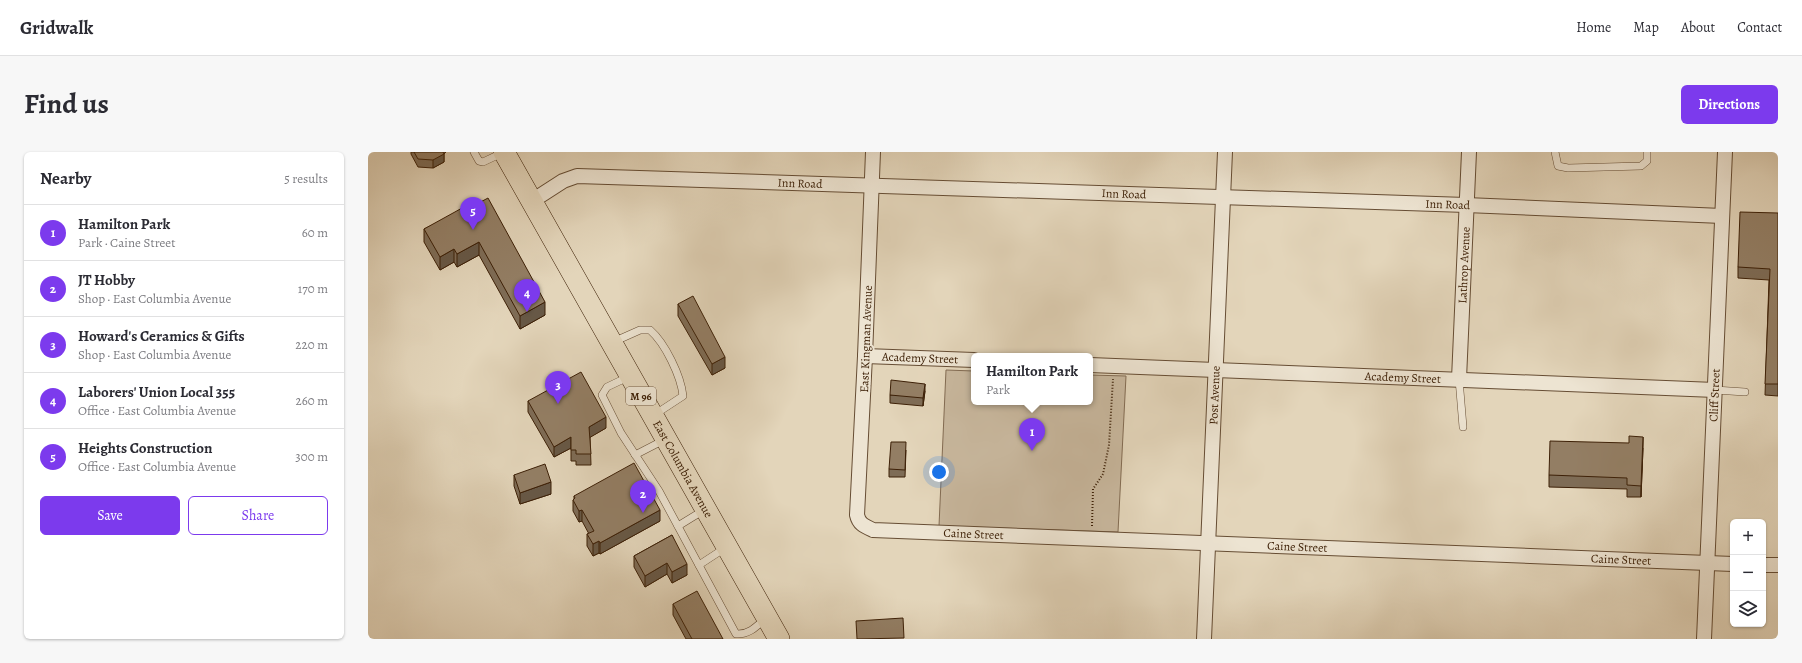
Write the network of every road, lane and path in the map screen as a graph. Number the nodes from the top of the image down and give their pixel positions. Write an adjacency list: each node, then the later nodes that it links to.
1 (474, 152): 2 (lane)
2 (504, 152): 11 (main road, East Columbia Avenue / M 96)
3 (873, 152): 9 (street, East Kingman Avenue)
4 (1225, 152): 10 (street, Post Avenue)
5 (1469, 152): 12 (street, Lathrop Avenue)
6 (1555, 152): 7 (lane)
7 (1647, 152)
8 (1725, 152): 13 (street, Cliff Street)
9 (872, 186): 10 (street, Inn Road); 11 (street, Inn Road); 15 (street, East Kingman Avenue)
10 (1223, 198): 12 (street, Inn Road); 19 (street, Post Avenue)
11 (532, 201): 14 (main road, East Columbia Avenue / M 96)
12 (1466, 205): 13 (street, Inn Road); 21 (street, Lathrop Avenue)
13 (1722, 216): 22 (street, Cliff Street)
14 (612, 342): 20 (main road, East Columbia Avenue / M 96); 24 (lane)
15 (865, 356): 16 (street, Academy Street); 29 (street, East Kingman Avenue)
16 (971, 360)
17 (1093, 365): 18 (street, Academy Street)
18 (1114, 366): 19 (street, Academy Street); 31 (path)
19 (1215, 370): 21 (street, Academy Street); 32 (street, Post Avenue)
20 (630, 376): 24 (main road, East Columbia Avenue / M 96); 27 (lane)
21 (1460, 379): 22 (street, Academy Street); 25 (lane)
22 (1714, 390): 23 (lane); 34 (street, Cliff Street)
23 (1745, 392)
24 (653, 415): 26 (main road, East Columbia Avenue / M 96)
25 (1463, 426)
26 (666, 439): 27 (lane); 28 (main road, East Columbia Avenue / M 96)
27 (635, 455): 30 (lane)
28 (706, 509): 30 (lane); 33 (main road, East Columbia Avenue / M 96)
29 (862, 525): 31 (street, Caine Street)
30 (678, 526): 36 (lane)
31 (1094, 539): 32 (street, Caine Street)
32 (1207, 544): 34 (street, Caine Street); 41 (street, Post Avenue)
33 (727, 547): 36 (lane); 39 (main road, East Columbia Avenue / M 96)
34 (1707, 563): 35 (street, Caine Street); 42 (street, Cliff Street)
35 (1730, 564)
36 (699, 565): 39 (lane)
37 (1766, 565): 38 (street)
38 (1778, 565)
39 (767, 618): 40 (main road, East Columbia Avenue / M 96)
40 (779, 639)
41 (1204, 639)
42 (1704, 639)

